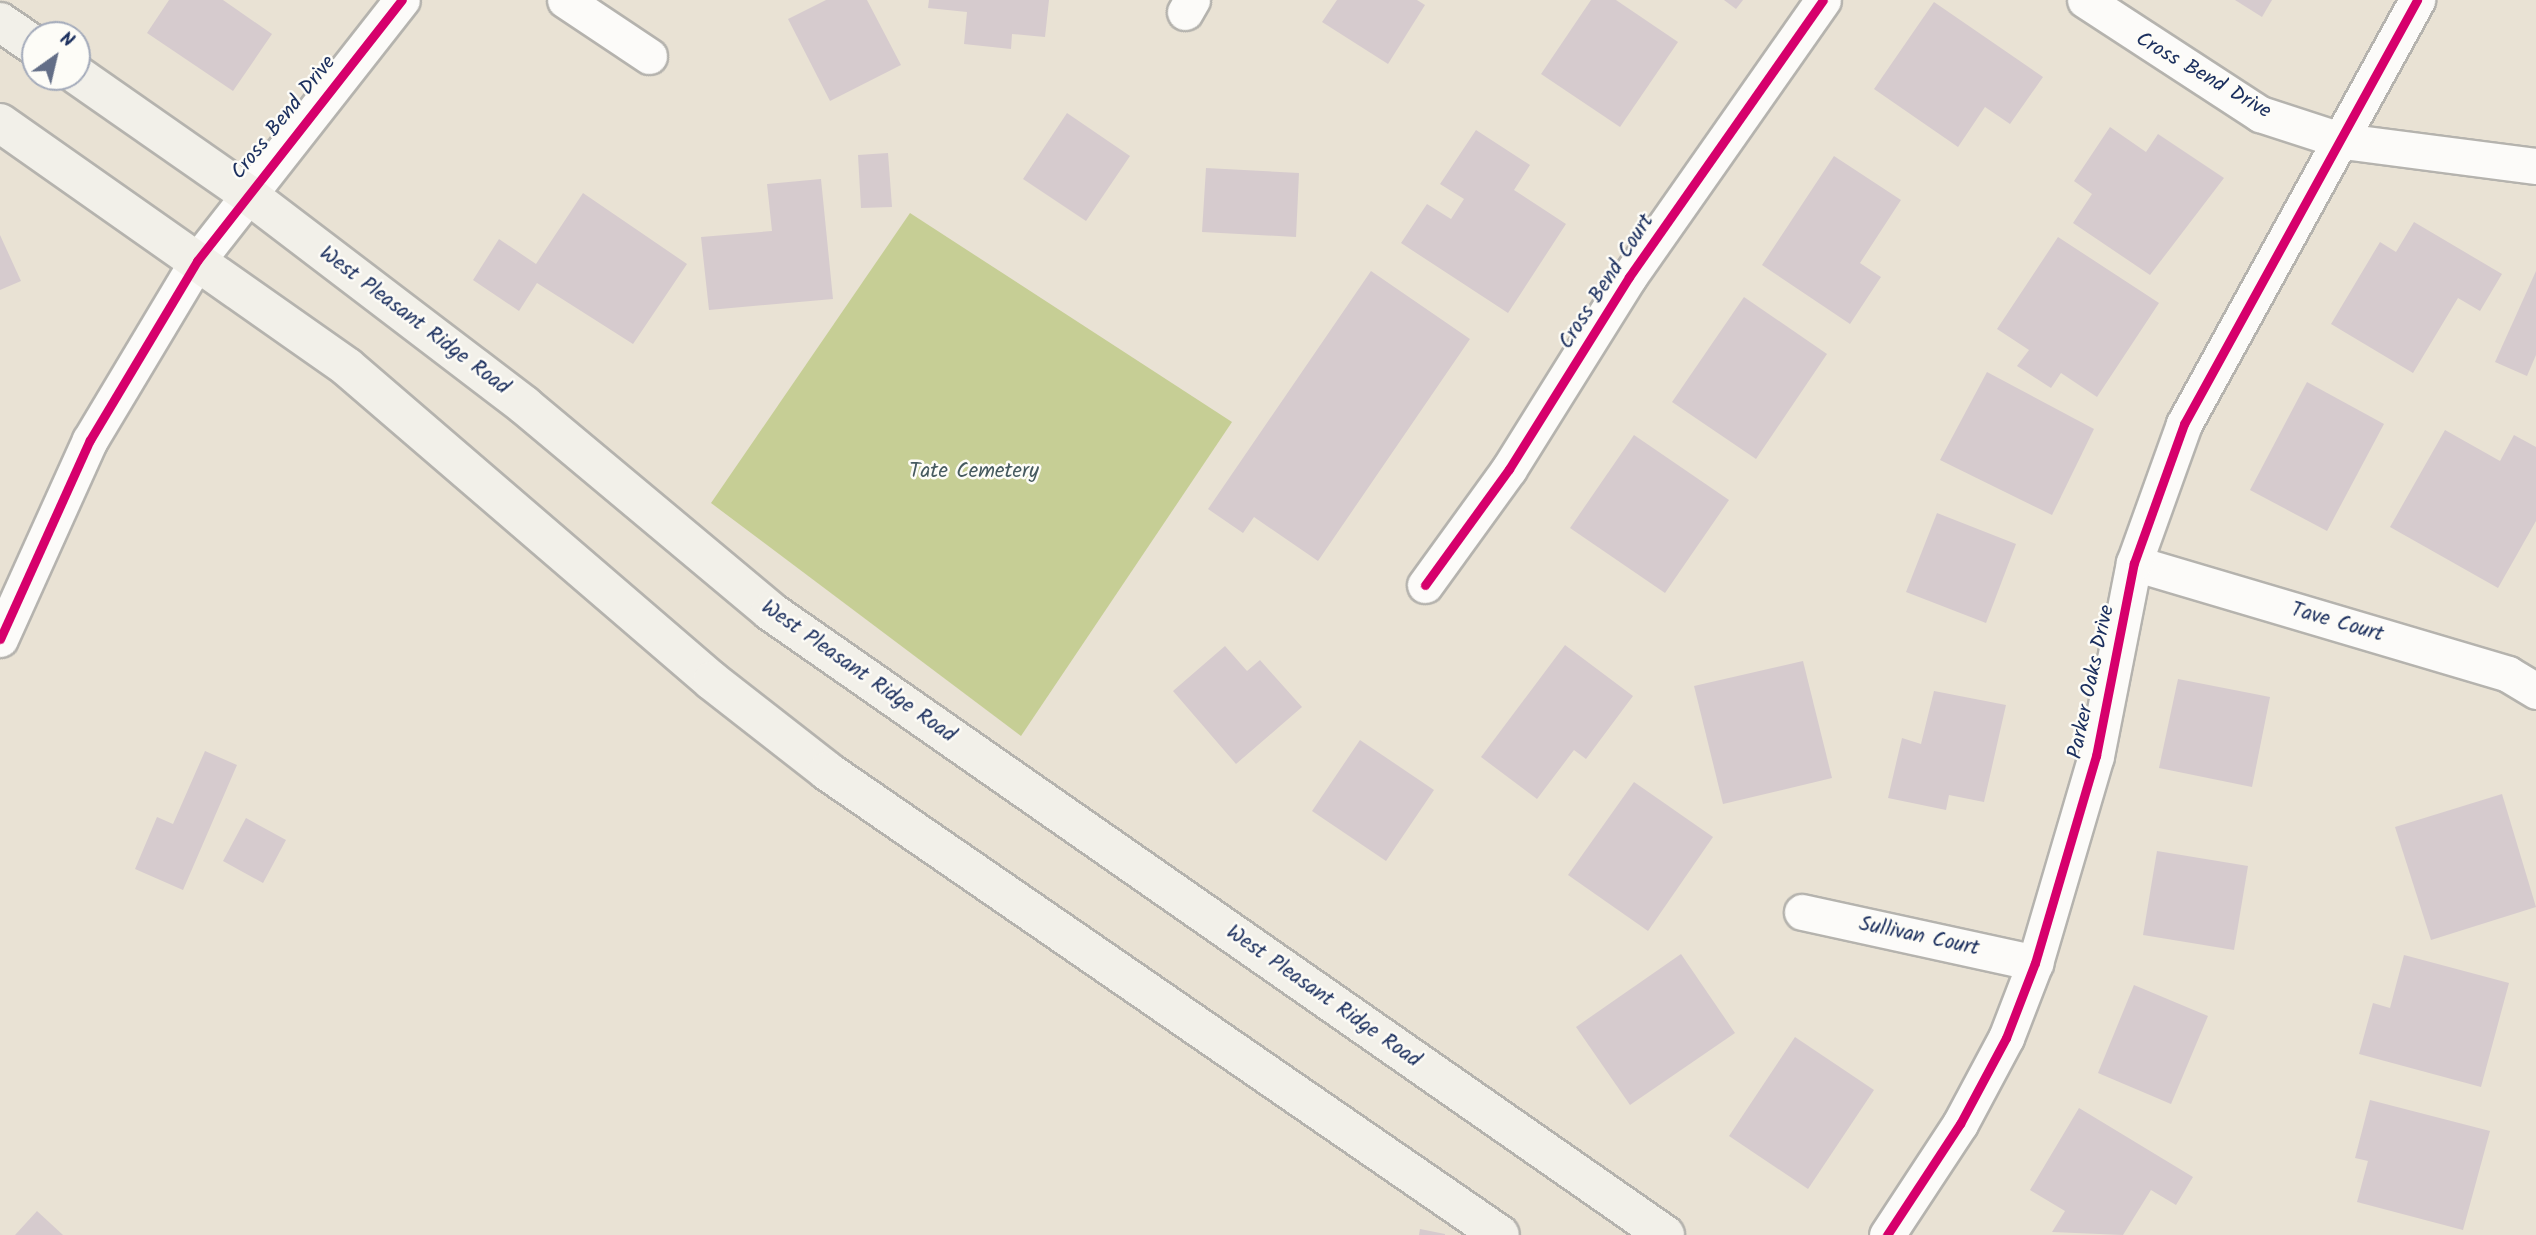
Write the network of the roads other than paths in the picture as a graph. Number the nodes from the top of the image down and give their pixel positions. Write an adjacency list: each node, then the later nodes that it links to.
1 (402, 0): 13 (street, Cross Bend Drive)
2 (565, 0): 8 (street)
3 (1823, 0): 16 (street, Cross Bend Court)
4 (2085, 0): 11 (street, Cross Bend Drive)
5 (2417, 0): 11 (street, Parker Oaks Drive)
6 (0, 22): 7 (main road)
7 (21, 36)
8 (649, 56)
9 (91, 85): 13 (main road, West Pleasant Ridge Road)
10 (0, 123): 14 (main road)
11 (2343, 141): 12 (street, Cross Bend Drive); 15 (street, Parker Oaks Drive)
12 (2536, 166)
13 (246, 193): 14 (street, Cross Bend Drive); 22 (main road, West Pleasant Ridge Road)
14 (197, 261): 17 (street); 21 (main road)
15 (2134, 563): 18 (street, Tave Court); 20 (street, Parker Oaks Drive)
16 (1426, 585)
17 (5, 618)
18 (2536, 691)
19 (1802, 912): 20 (street, Sullivan Court)
20 (2035, 962): 23 (street, Parker Oaks Drive)
21 (1500, 1235)
22 (1665, 1235)
23 (1887, 1235)

